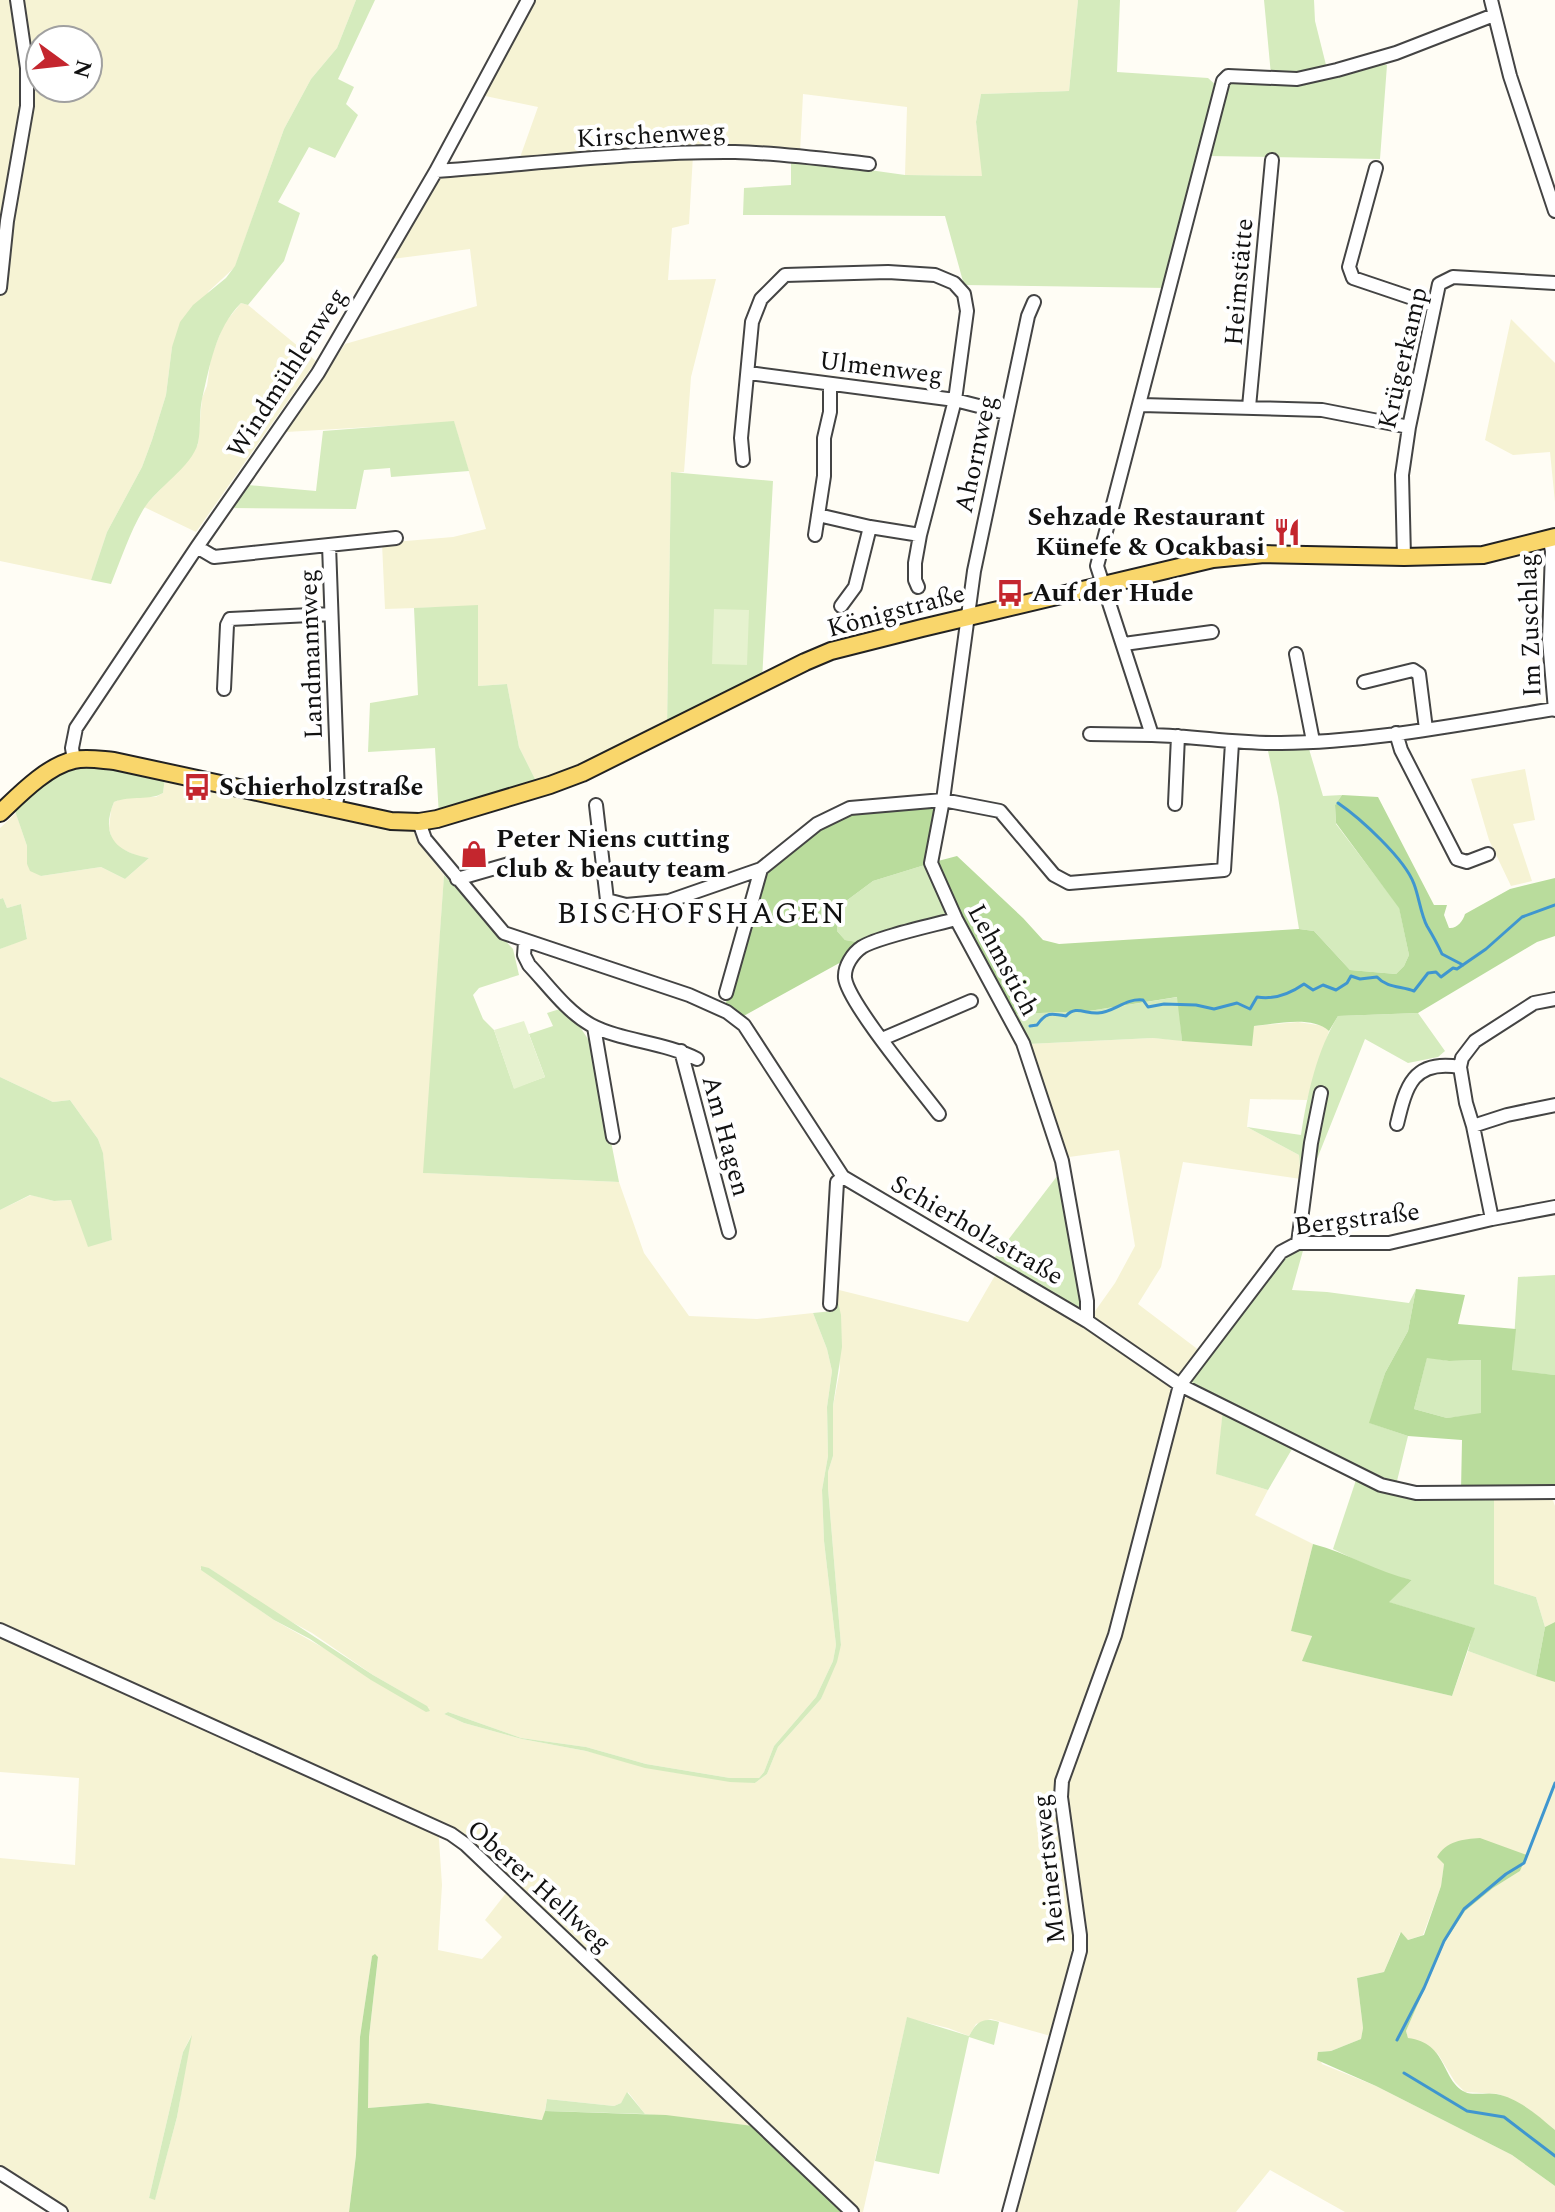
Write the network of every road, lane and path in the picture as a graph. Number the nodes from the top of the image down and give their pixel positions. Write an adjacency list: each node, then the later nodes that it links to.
1 (17, 0): 11 (street)
2 (528, 0): 8 (street, Windmühlenweg)
3 (1491, 0): 4 (street)
4 (1494, 15): 9 (street); 17 (street)
5 (1272, 160): 18 (street, Heimstätte)
6 (869, 164): 8 (street, Kirschenweg)
7 (1376, 168): 13 (street)
8 (436, 171): 29 (street, Windmühlenweg)
9 (1555, 211)
10 (1555, 283): 13 (street, Krügerkamp)
11 (0, 288)
12 (1034, 302): 19 (street, Ahornweg)
13 (1433, 305): 20 (street, Krügerkamp)
14 (749, 373): 15 (street, Ulmenweg); 16 (street); 21 (street)
15 (830, 384): 16 (street, Ulmenweg); 22 (street)
16 (955, 400): 19 (street, Ulmenweg); 25 (street)
17 (1141, 405): 18 (street); 31 (street)
18 (1249, 407): 20 (street)
19 (1006, 413): 35 (street, Ahornweg)
20 (1409, 427): 30 (street, Krügerkamp)
21 (743, 460)
22 (818, 515): 23 (street); 24 (street)
23 (870, 527): 25 (street); 33 (street)
24 (815, 535)
25 (920, 535): 32 (street)
26 (1552, 537): 30 (main road, Königstraße); 41 (street, Im Zuschlag)
27 (396, 538): 28 (street, Landmannweg)
28 (329, 545): 29 (street, Landmannweg); 34 (street, Landmannweg)
29 (197, 547): 49 (street, Windmühlenweg)
30 (1404, 557): 31 (main road, Königstraße)
31 (1102, 585): 35 (main road, Königstraße); 37 (street)
32 (918, 587)
33 (841, 606)
34 (331, 614): 40 (street); 53 (street, Landmannweg)
35 (969, 617): 50 (street, Lehmstich); 55 (main road, Königstraße)
36 (1212, 632): 37 (street)
37 (1124, 644): 45 (street)
38 (1296, 654): 47 (street)
39 (1364, 682): 42 (street)
40 (224, 689)
41 (1554, 703): 42 (street)
42 (1426, 729): 43 (street)
43 (1396, 733): 47 (street); 56 (street)
44 (1090, 734): 45 (street)
45 (1152, 735): 46 (street)
46 (1178, 736): 48 (street); 51 (street)
47 (1313, 741): 48 (street)
48 (1232, 743): 50 (street)
49 (74, 760): 53 (main road, Königstraße); 54 (main road)
50 (943, 800): 58 (street); 60 (street, Lehmstich)
51 (1175, 804)
52 (596, 805): 58 (street)
53 (335, 809): 55 (main road, Königstraße)
54 (0, 813)
55 (419, 822): 59 (street, Schierholzstraße)
56 (1488, 854)
57 (509, 864): 59 (street)
58 (761, 869): 62 (street)
59 (457, 879): 61 (street, Schierholzstraße)
60 (956, 919): 66 (street); 82 (street, Lehmstich)
61 (525, 942): 65 (street, Am Hagen); 76 (street, Schierholzstraße)
62 (726, 993)
63 (1555, 999): 69 (street)
64 (971, 1001): 66 (street)
65 (594, 1027): 67 (street, Am Hagen); 75 (street)
66 (882, 1039): 72 (street)
67 (681, 1051): 68 (street, Am Hagen); 79 (street, Am Hagen)
68 (697, 1059)
69 (1460, 1067): 73 (street); 74 (street)
70 (1321, 1093): 80 (street)
71 (1555, 1105): 74 (street)
72 (939, 1114)
73 (1397, 1124)
74 (1473, 1126): 78 (street)
75 (613, 1137)
76 (843, 1177): 81 (street); 82 (street, Schierholzstraße)
77 (1555, 1207): 78 (street, Bergstraße)
78 (1492, 1219): 80 (street, Bergstraße)
79 (729, 1232)
80 (1298, 1243): 83 (street, Bergstraße)
81 (830, 1304)
82 (1087, 1321): 83 (street, Schierholzstraße)
83 (1180, 1385): 84 (street, Schierholzstraße); 89 (street, Meinertsweg)
84 (1555, 1492)
85 (0, 1630): 88 (street, Oberer Hellweg)
86 (0, 2173): 87 (street)
87 (61, 2212)
88 (852, 2212)
89 (1009, 2212)

